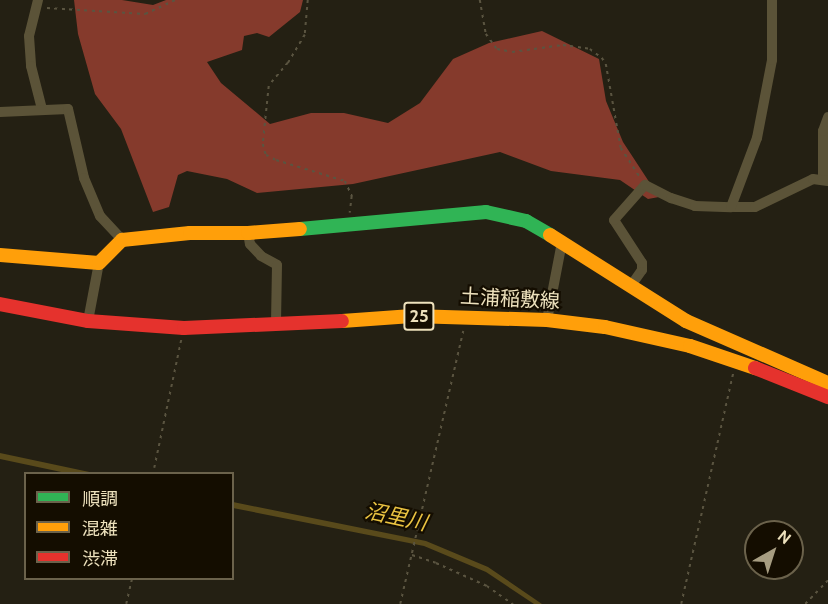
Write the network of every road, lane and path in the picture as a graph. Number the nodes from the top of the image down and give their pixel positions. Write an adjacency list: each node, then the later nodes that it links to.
1 (175, 0): 5 (path)
2 (308, 0): 12 (path)
3 (480, 0): 10 (path)
4 (772, 0): 11 (street)
5 (38, 4): 6 (street)
6 (42, 110): 7 (street); 14 (street)
7 (0, 112)
8 (828, 117): 9 (street)
9 (826, 180): 11 (street)
10 (645, 185): 11 (street); 18 (street)
11 (731, 207)
12 (349, 225): 13 (street); 15 (street)
13 (248, 232): 14 (street); 23 (street)
14 (122, 240): 17 (street)
15 (562, 242): 18 (street); 21 (street)
16 (0, 255): 17 (street)
17 (99, 263): 22 (street)
18 (630, 287): 26 (street)
19 (0, 304): 22 (street, 土浦稲敷線 / 25)
20 (467, 315): 21 (street, 土浦稲敷線 / 25); 23 (street, 土浦稲敷線 / 25); 29 (path)
21 (547, 320): 25 (street, 土浦稲敷線 / 25)
22 (88, 321): 24 (street, 土浦稲敷線 / 25)
23 (276, 325): 24 (street, 土浦稲敷線 / 25)
24 (184, 327): 28 (path)
25 (736, 360): 27 (street, 土浦稲敷線 / 25); 35 (path)
26 (828, 383)
27 (828, 397)
28 (154, 468)
29 (411, 555): 33 (path); 34 (path)
30 (132, 580): 32 (path)
31 (828, 580): 36 (path)
32 (126, 604)
33 (400, 604)
34 (513, 604)
35 (681, 604)
36 (805, 604)

